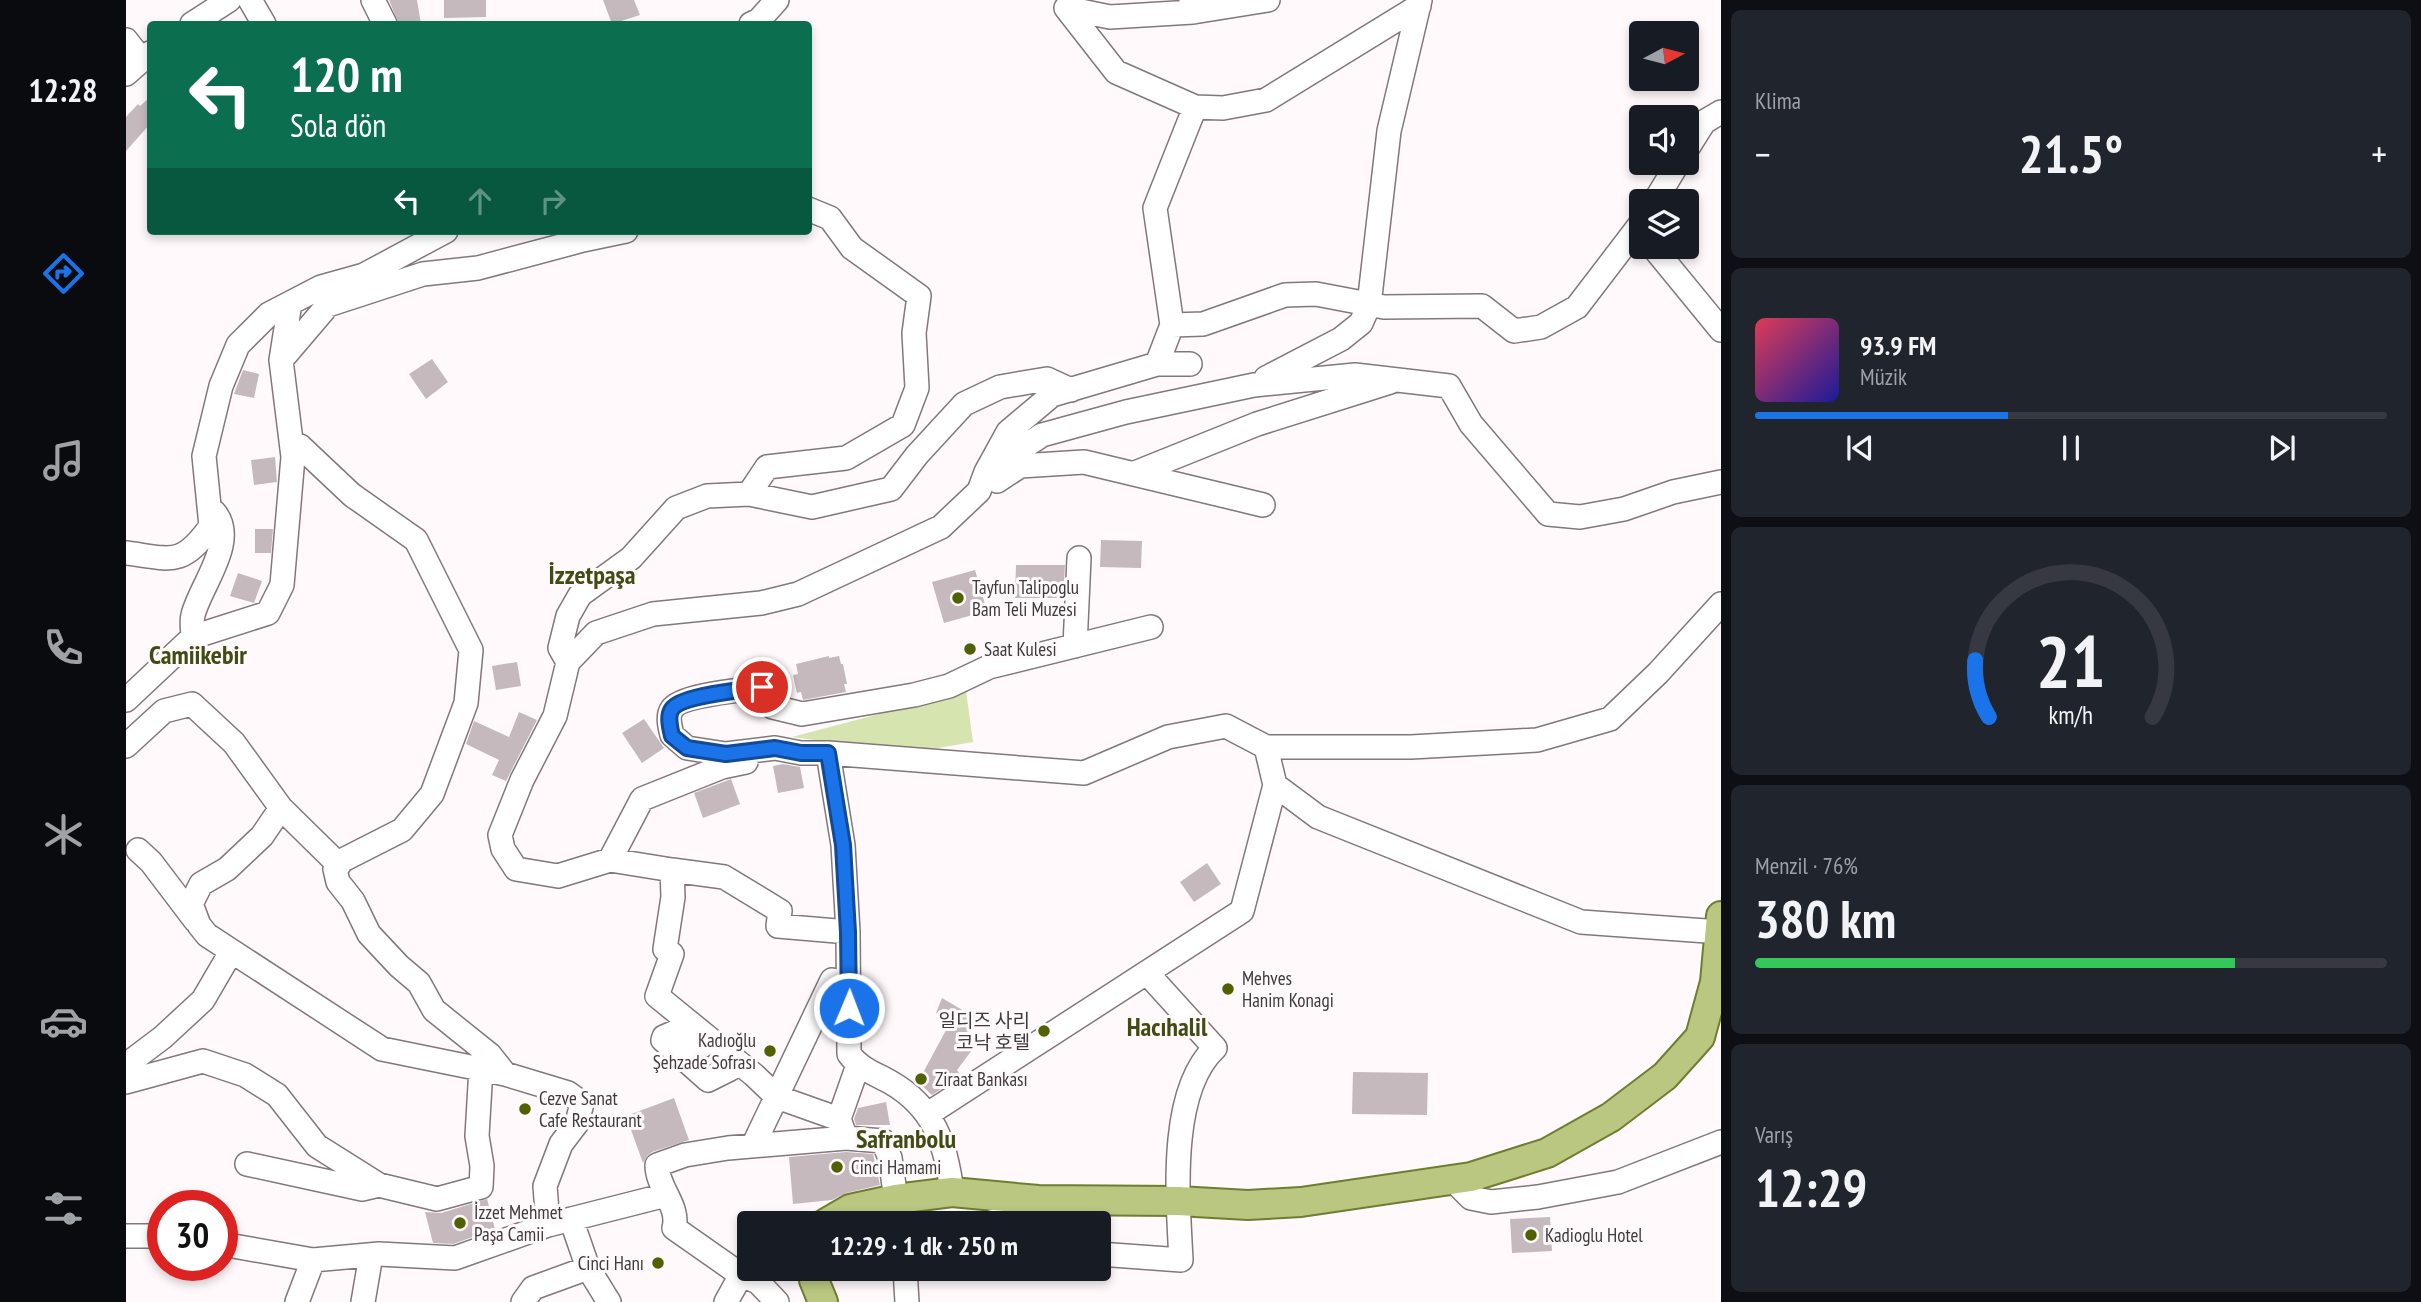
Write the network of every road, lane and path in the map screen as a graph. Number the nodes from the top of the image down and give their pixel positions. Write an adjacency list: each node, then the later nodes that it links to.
1 (229, 0): 9 (street)
2 (250, 0): 10 (street)
3 (373, 0): 11 (street)
4 (777, 0): 12 (street)
5 (1268, 0): 8 (street)
6 (1420, 3): 15 (street); 24 (street)
7 (1064, 4): 8 (street); 15 (street)
8 (1192, 6)
9 (197, 21)
10 (262, 21)
11 (384, 21)
12 (757, 21)
13 (126, 40): 14 (street)
14 (139, 62)
15 (1195, 107): 25 (street)
16 (1721, 112): 17 (street)
17 (1699, 130)
18 (812, 211): 37 (street)
19 (439, 235): 23 (street)
20 (607, 235): 27 (street)
21 (1629, 242): 24 (street)
22 (1663, 259): 26 (street)
23 (290, 303): 27 (street); 39 (street)
24 (1365, 314): 25 (street); 31 (street)
25 (1172, 325): 28 (street)
26 (1721, 330)
27 (281, 360): 33 (street)
28 (1157, 364): 29 (street); 32 (street)
29 (1190, 364)
30 (1400, 379): 31 (street); 34 (street); 36 (street)
31 (1254, 385): 35 (street)
32 (1071, 390): 35 (street); 37 (street)
33 (293, 457): 44 (street); 56 (street)
34 (1135, 473): 35 (street); 38 (street)
35 (982, 481): 46 (street)
36 (1721, 482)
37 (749, 494): 46 (street)
38 (1263, 505)
39 (209, 507): 40 (street); 44 (street)
40 (126, 553)
41 (1079, 558): 45 (street)
42 (1721, 604): 49 (street)
43 (1152, 626): 45 (street)
44 (193, 637): 47 (street)
45 (1075, 646): 50 (street)
46 (568, 662): 55 (street)
47 (126, 700)
48 (126, 746): 53 (street)
49 (1266, 747): 51 (street); 52 (street)
50 (801, 753): 51 (street); 55 (street)
51 (828, 753): 60 (street)
52 (1275, 785): 61 (street); 63 (street)
53 (281, 808): 56 (street); 59 (street)
54 (138, 850): 59 (street)
55 (610, 860): 57 (street)
56 (339, 864): 69 (street)
57 (672, 870): 60 (street); 70 (street)
58 (1721, 916): 61 (main road)
59 (199, 925): 62 (street)
60 (848, 932): 64 (street)
61 (1721, 932): 78 (main road)
62 (230, 952): 65 (street); 67 (street)
63 (1147, 973): 73 (street); 84 (street)
64 (849, 983): 66 (street); 72 (street)
65 (126, 1065)
66 (858, 1065): 73 (street); 74 (street)
67 (481, 1068): 69 (street); 79 (street)
68 (730, 1069): 70 (street)
69 (505, 1074): 88 (street)
70 (754, 1075): 72 (street)
71 (126, 1082): 79 (street)
72 (777, 1097): 74 (street); 76 (street)
73 (928, 1114): 80 (street)
74 (842, 1128): 76 (street); 82 (street)
75 (1721, 1142): 78 (street)
76 (753, 1146): 81 (street)
77 (247, 1164): 79 (street)
78 (1454, 1180): 84 (main road)
79 (379, 1185)
80 (952, 1192): 82 (main road); 83 (main road)
81 (666, 1195): 87 (street); 96 (street)
82 (896, 1199): 85 (main road)
83 (1038, 1200): 84 (main road); 86 (street)
84 (1178, 1201): 93 (street)
85 (847, 1211)
86 (1018, 1211)
87 (571, 1219): 88 (street); 95 (street)
88 (548, 1225): 92 (street)
89 (126, 1236): 90 (street)
90 (147, 1236)
91 (238, 1247): 94 (street)
92 (372, 1255): 94 (street); 102 (street)
93 (1111, 1255)
94 (313, 1260): 101 (street)
95 (588, 1268): 103 (street); 104 (street)
96 (737, 1272)
97 (738, 1281): 105 (street)
98 (756, 1281): 106 (street)
99 (814, 1281): 107 (main road)
100 (906, 1281): 108 (street)
101 (297, 1302)
102 (363, 1302)
103 (523, 1302)
104 (609, 1302)
105 (726, 1302)
106 (777, 1302)
107 (823, 1302)
108 (907, 1302)

